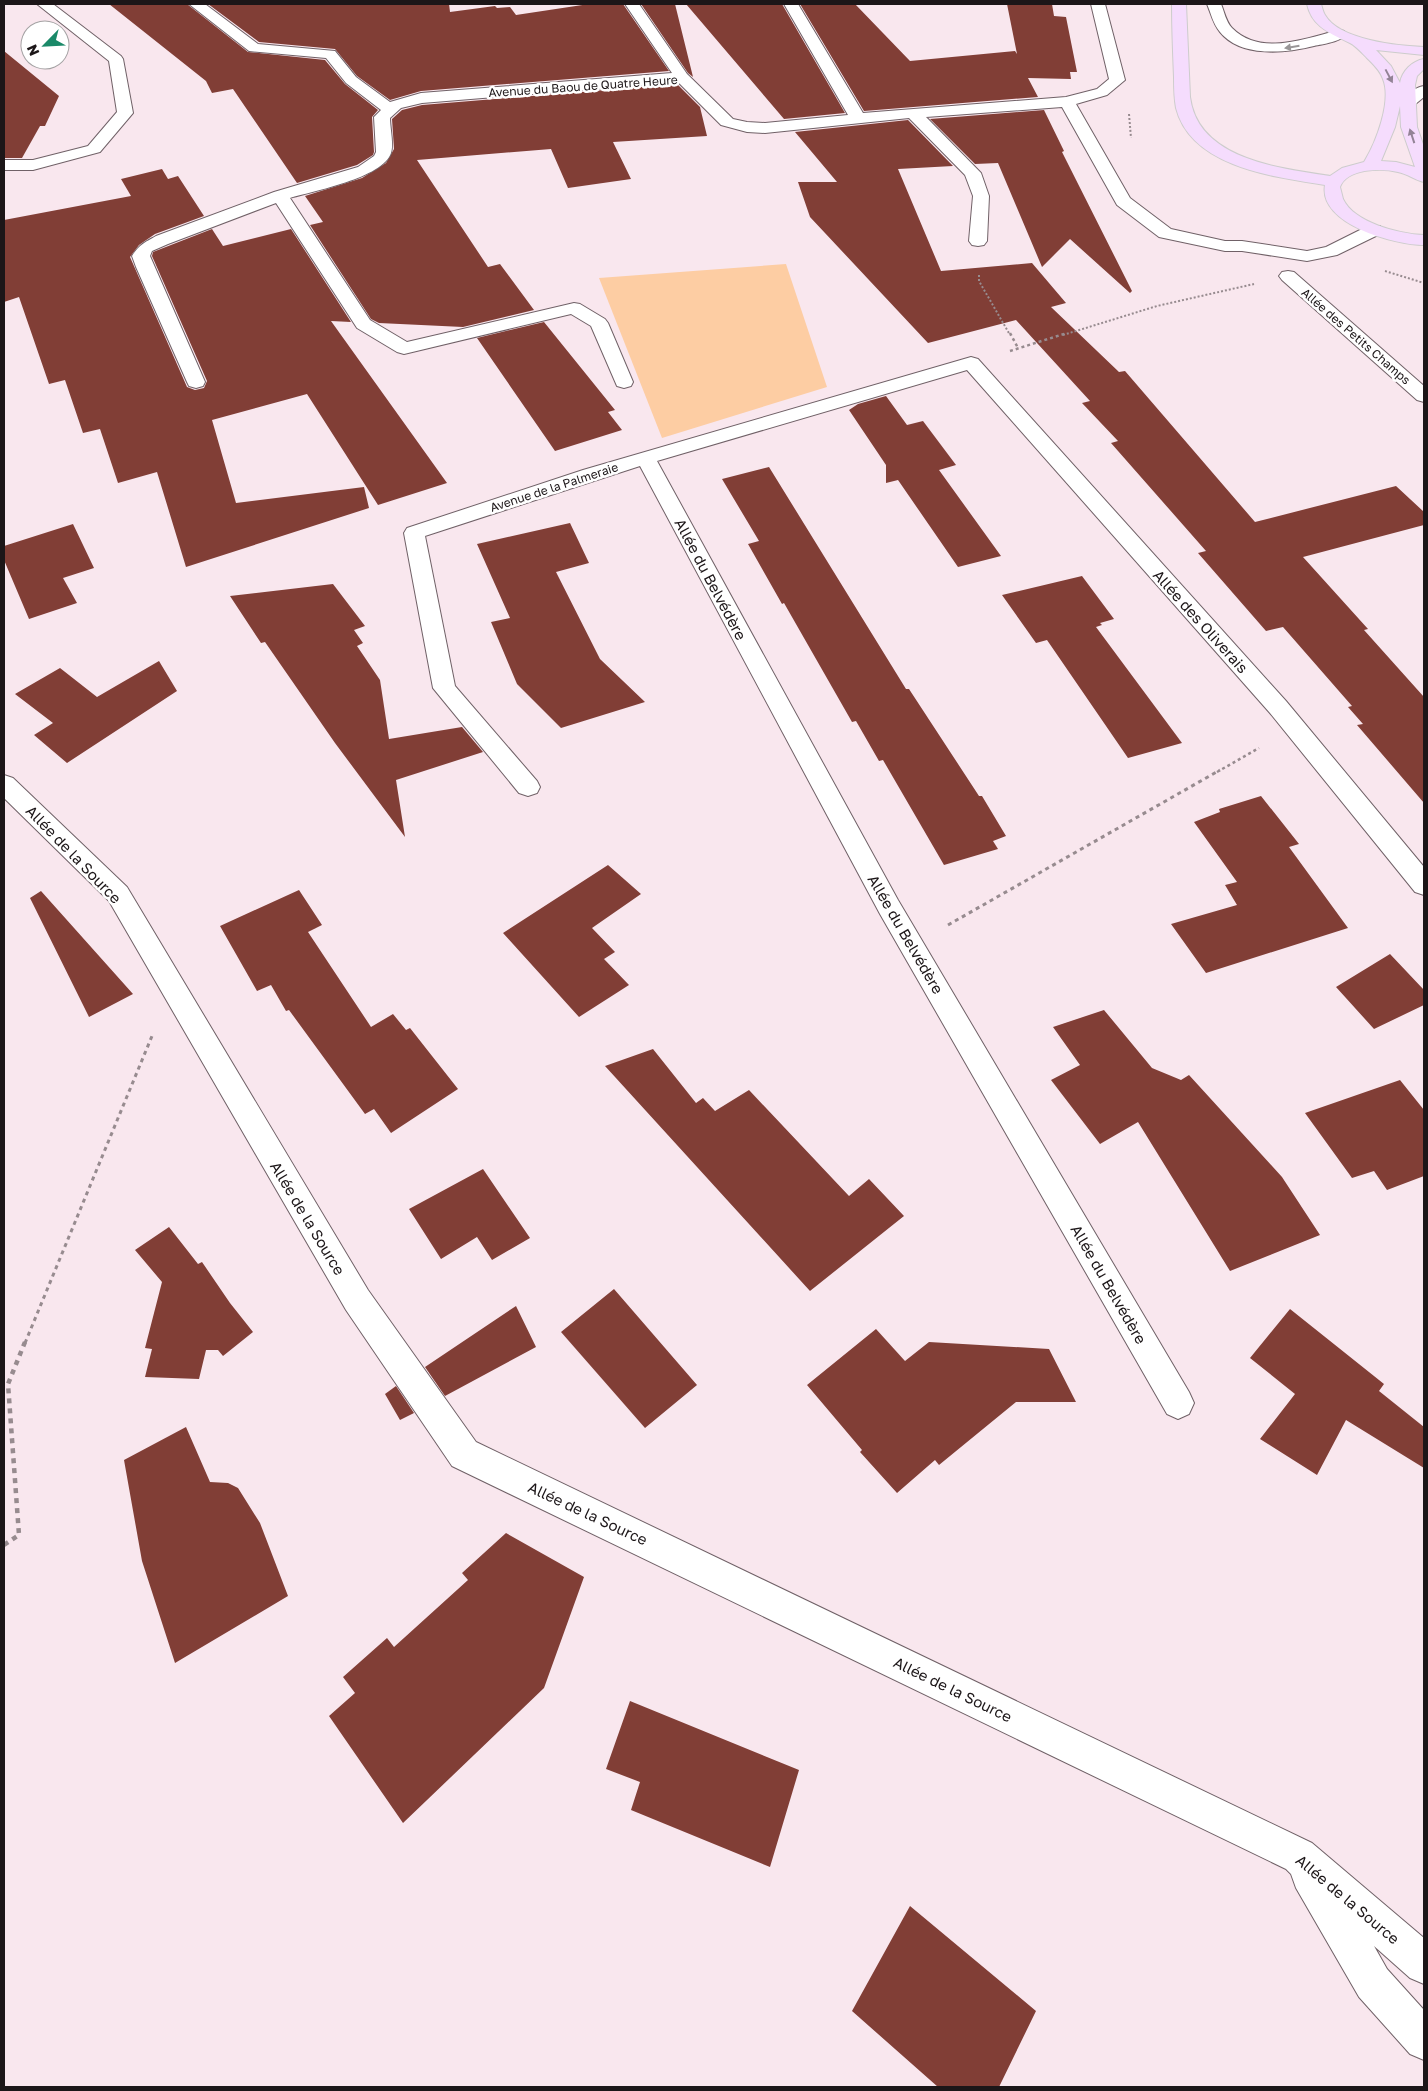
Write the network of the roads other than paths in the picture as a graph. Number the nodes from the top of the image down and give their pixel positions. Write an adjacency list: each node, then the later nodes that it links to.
1 (44, 4): 21 (street)
2 (196, 4): 17 (street)
3 (632, 4): 13 (street)
4 (791, 4): 19 (street)
5 (1098, 4): 15 (street, Avenue du Baou de Quatre Heure)
6 (1179, 4): 20 (main road)
7 (1214, 4): 9 (street, one-way to 7)
8 (1314, 4): 9 (main road)
9 (1339, 34): 10 (main road)
10 (1357, 41): 11 (main road); 22 (main road, one-way to 22)
11 (1424, 52)
12 (1424, 63): 16 (main road)
13 (682, 77): 17 (street, Avenue du Baou de Quatre Heure); 19 (street, Avenue du Baou de Quatre Heure)
14 (1424, 90): 16 (street)
15 (1067, 102): 18 (street, Avenue du Baou de Quatre Heure); 30 (street)
16 (1408, 103): 23 (main road, one-way to 16)
17 (390, 109): 27 (street)
18 (913, 113): 19 (street, Avenue du Baou de Quatre Heure); 31 (street)
19 (858, 118)
20 (1239, 160): 25 (main road); 26 (main road)
21 (4, 165)
22 (1369, 166): 24 (main road); 25 (main road)
23 (1424, 168)
24 (1424, 177)
25 (1334, 181): 29 (main road)
26 (1300, 192)
27 (280, 196): 35 (street); 36 (street)
28 (1316, 199): 29 (main road)
29 (1344, 210): 30 (main road)
30 (1374, 230): 32 (main road)
31 (978, 241)
32 (1419, 243)
33 (1288, 276): 37 (street, Allée des Petits Champs)
34 (971, 363): 38 (street, Avenue de la Palmeraie); 41 (street, Allée des Oliverais)
35 (196, 382)
36 (624, 382)
37 (1424, 396)
38 (646, 458): 40 (street, Avenue de la Palmeraie); 42 (street, Allée du Belvédère)
39 (4, 784): 43 (street, Allée de la Source)
40 (528, 787)
41 (1424, 885)
42 (1178, 1403)
43 (1299, 1856): 44 (street, Allée de la Source); 45 (street)
44 (1424, 1964)
45 (1424, 2040)

